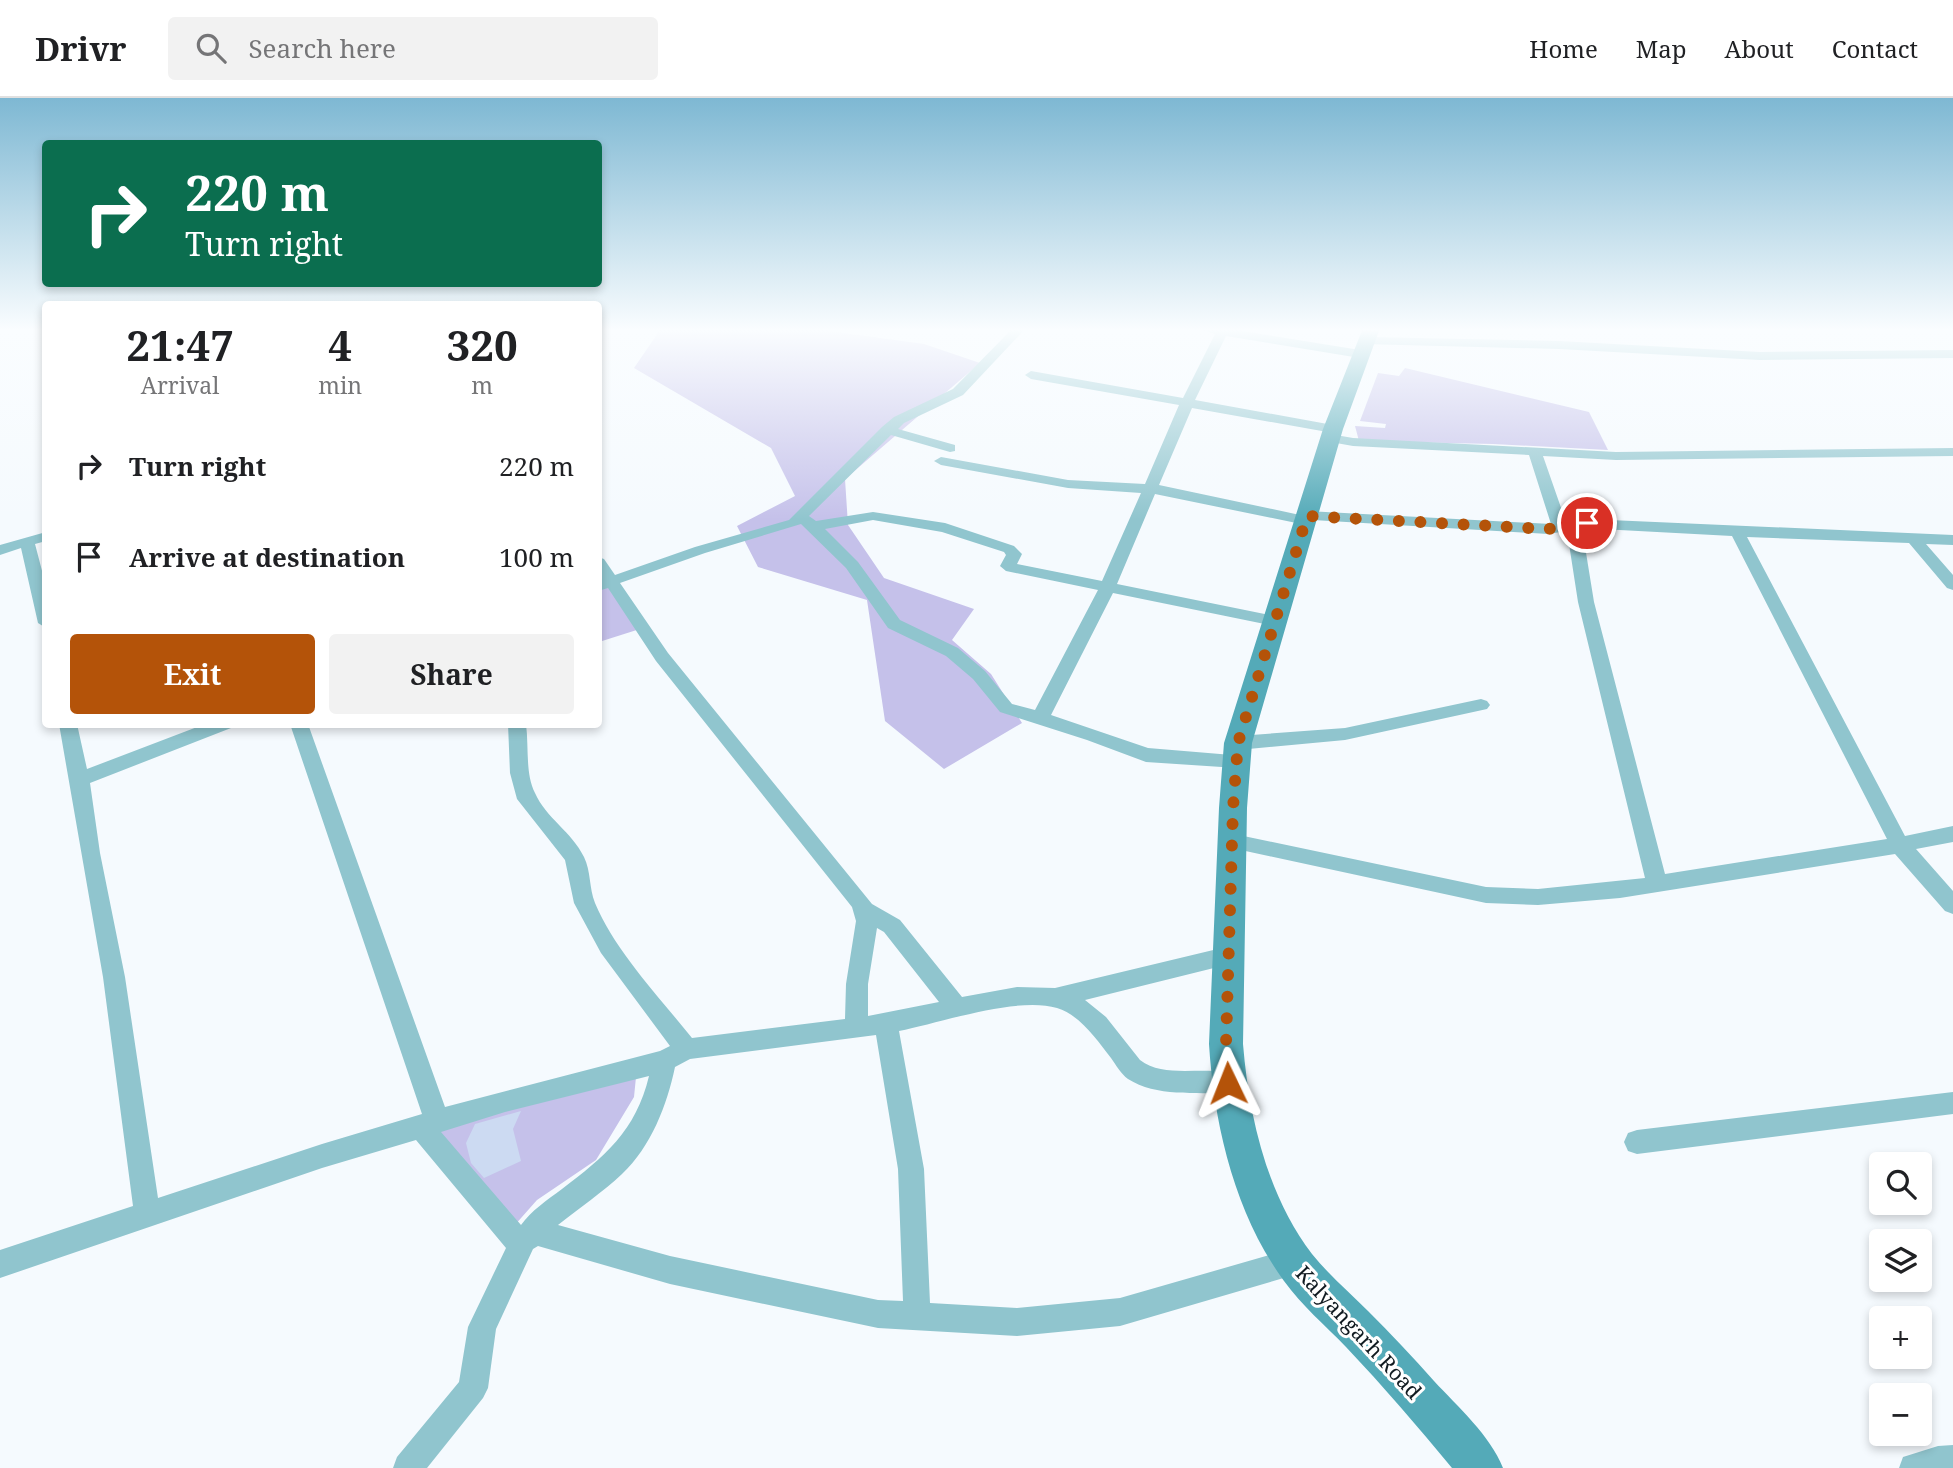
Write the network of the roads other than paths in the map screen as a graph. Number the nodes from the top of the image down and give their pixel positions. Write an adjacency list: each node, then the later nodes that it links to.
1 (958, 392): 6 (street)
2 (1125, 392): 5 (street)
3 (1192, 392): 5 (street)
4 (1347, 392): 7 (main road, Kalyangarh Road)
5 (1187, 403): 7 (street); 11 (street)
6 (887, 430): 10 (street); 13 (street)
7 (1331, 434): 8 (street); 12 (main road, Kalyangarh Road)
8 (1534, 451): 9 (street); 14 (street)
9 (1953, 452)
10 (946, 455): 11 (street)
11 (1150, 488): 12 (street); 23 (street)
12 (1307, 518): 14 (street); 25 (main road, Kalyangarh Road)
13 (807, 521): 21 (street); 23 (street); 27 (street)
14 (1567, 526): 15 (street); 37 (street)
15 (1737, 532): 17 (street); 36 (street)
16 (42, 537): 19 (street)
17 (1914, 539): 18 (street); 22 (street)
18 (1953, 540)
19 (27, 541): 20 (street); 24 (street)
20 (0, 550)
21 (606, 583): 39 (street)
22 (1953, 585)
23 (1108, 587): 25 (street); 27 (street)
24 (42, 606)
25 (1274, 621): 32 (main road, Kalyangarh Road)
26 (1481, 705): 32 (street)
27 (1040, 718): 32 (street)
28 (69, 728): 33 (street)
29 (214, 728): 33 (street)
30 (300, 728): 49 (street)
31 (517, 728): 45 (street)
32 (1237, 752): 35 (main road, Kalyangarh Road)
33 (80, 779): 51 (street)
34 (1953, 834): 36 (street)
35 (1234, 842): 37 (street); 40 (main road, Kalyangarh Road)
36 (1899, 845): 37 (street); 38 (street)
37 (1657, 884)
38 (1953, 905)
39 (863, 909): 42 (street); 44 (street)
40 (1230, 955): 41 (street); 47 (main road, Kalyangarh Road)
41 (1056, 997): 42 (street); 47 (street)
42 (958, 1009): 43 (street)
43 (886, 1024): 44 (street); 55 (street)
44 (856, 1027): 45 (street)
45 (687, 1049): 46 (street)
46 (664, 1060): 49 (street); 52 (street)
47 (1228, 1083): 53 (main road, Kalyangarh Road)
48 (1953, 1103): 50 (street)
49 (428, 1124): 51 (street); 52 (street)
50 (1637, 1142)
51 (147, 1216): 54 (street)
52 (526, 1238): 55 (street); 57 (street)
53 (1294, 1262): 55 (street); 58 (main road, Kalyangarh Road)
54 (0, 1264)
55 (917, 1315)
56 (1953, 1460): 59 (street)
57 (408, 1468)
58 (1481, 1468)
59 (1914, 1468)

